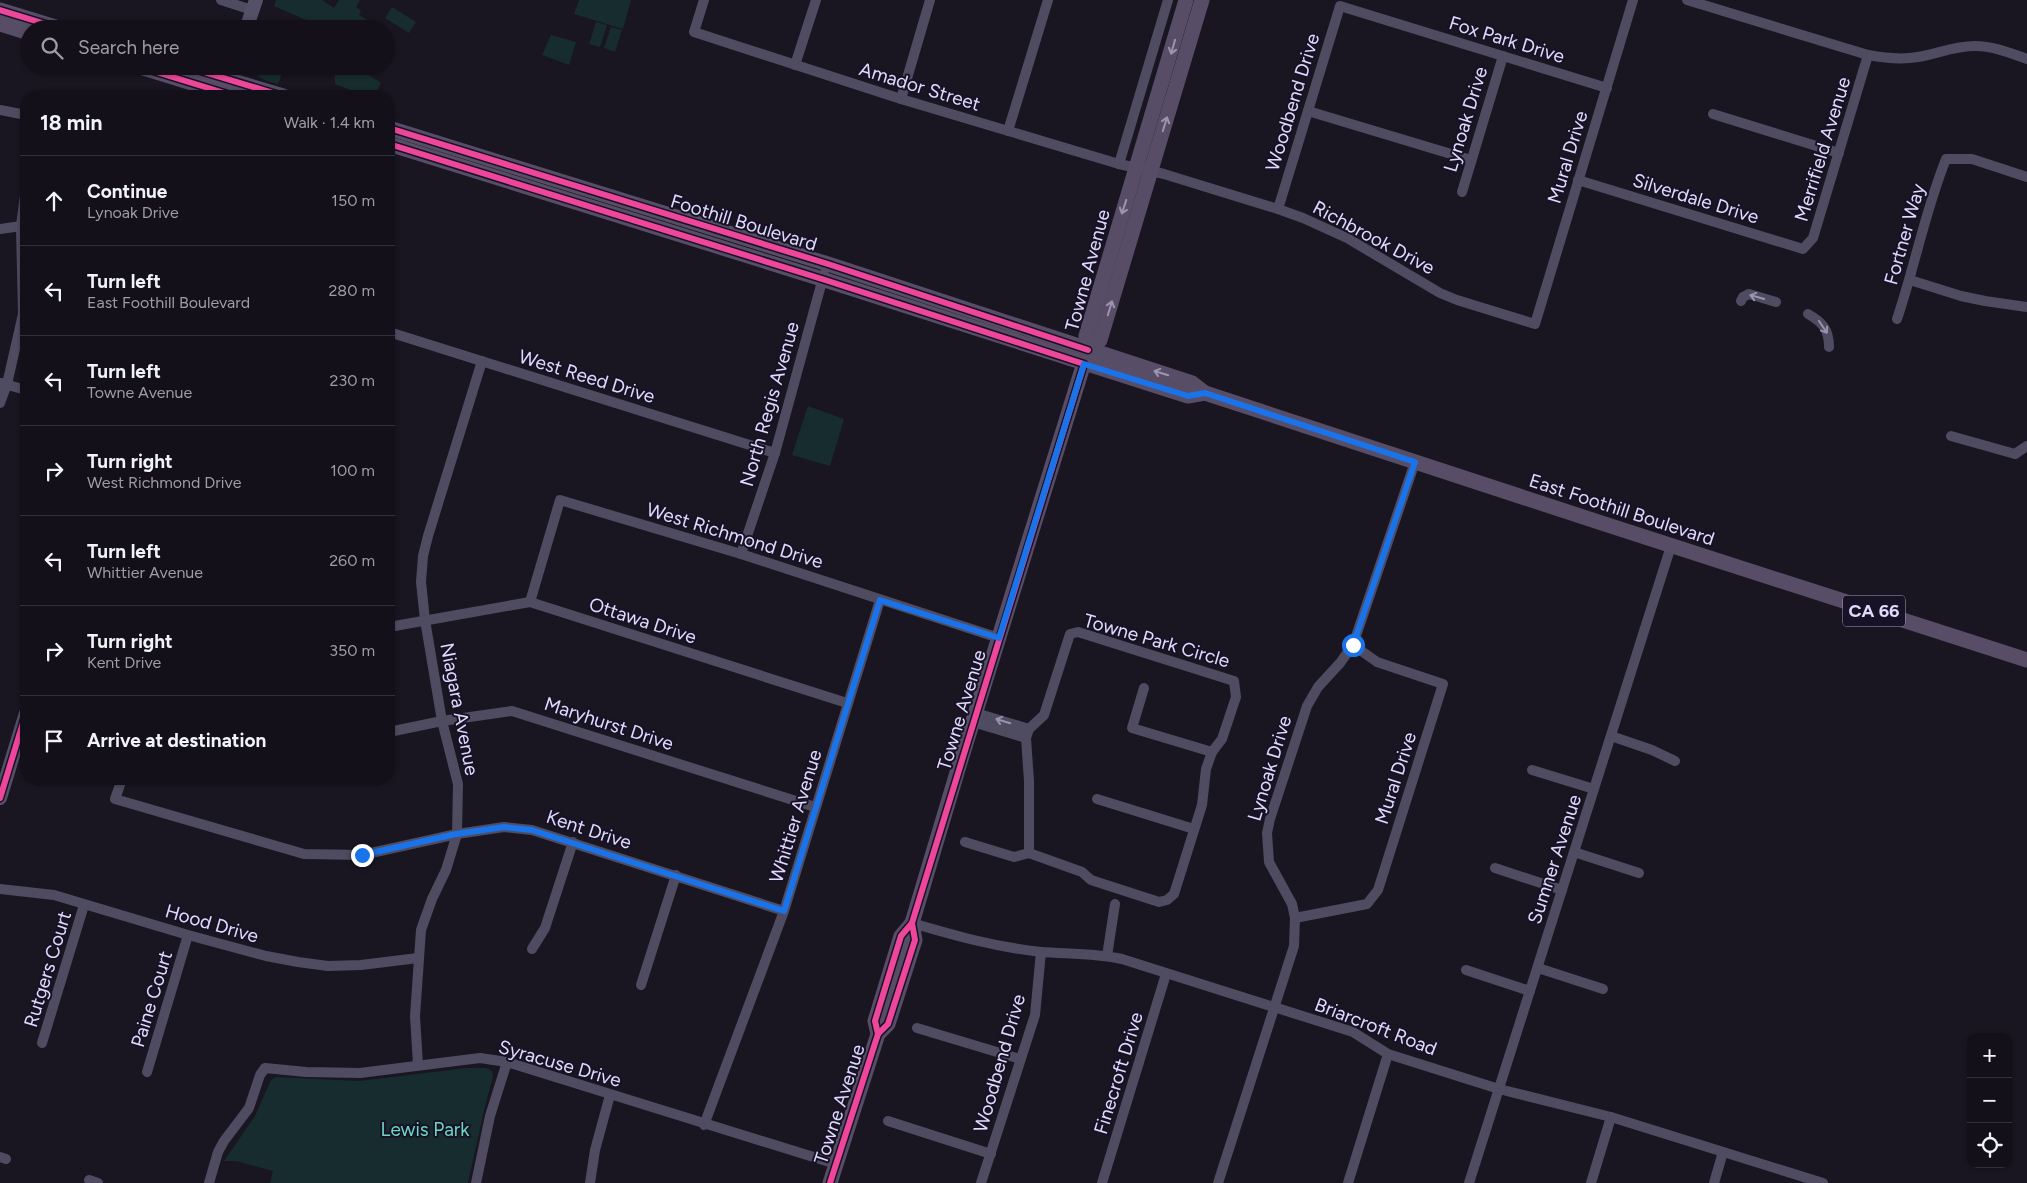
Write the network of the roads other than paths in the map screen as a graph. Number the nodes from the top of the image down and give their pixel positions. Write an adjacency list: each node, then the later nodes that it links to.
1 (221, 0): 11 (street)
2 (704, 0): 21 (street, Amador Street)
3 (816, 0): 21 (street)
4 (930, 0): 27 (street)
5 (1048, 0): 33 (street)
6 (1168, 0): 37 (street)
7 (1186, 0): 38 (main road, Towne Avenue, one-way to 38)
8 (1202, 0): 38 (main road, one-way to 8)
9 (1633, 0): 25 (street, Mural Drive)
10 (1688, 0): 18 (street)
11 (254, 5): 15 (main road)
12 (1340, 6): 19 (street, Fox Park Drive); 29 (street, Woodbend Drive)
13 (0, 10): 14 (main road)
14 (33, 20)
15 (249, 20)
16 (0, 24): 17 (main road)
17 (20, 30)
18 (1868, 55): 20 (street); 35 (street, Merrifield Avenue)
19 (1502, 56): 25 (street, Fox Park Drive); 36 (street, Lynoak Drive)
20 (2027, 59)
21 (795, 65): 27 (street, Amador Street)
22 (183, 75): 24 (main road)
23 (205, 75): 24 (main road)
24 (224, 83): 26 (main road)
25 (1607, 88): 40 (street, Mural Drive)
26 (256, 90)
27 (901, 99): 33 (street, Amador Street)
28 (0, 110): 30 (street)
29 (1308, 111): 36 (street); 42 (street, Woodbend Drive)
30 (20, 114)
31 (1713, 114): 35 (street)
32 (395, 130): 46 (main road, Foothill Boulevard)
33 (1008, 131): 37 (street, Amador Street)
34 (395, 146): 47 (main road, Foothill Boulevard)
35 (1839, 153): 45 (street, Merrifield Avenue)
36 (1471, 160): 41 (street, Lynoak Drive)
37 (1119, 164): 38 (street, Amador Street)
38 (1144, 169): 42 (street, Richbrook Drive); 58 (main road, Towne Avenue)
39 (2027, 177): 48 (street, Fortner Way)
40 (1578, 180): 45 (street, Silverdale Drive); 55 (street, Mural Drive)
41 (1462, 192)
42 (1278, 208): 55 (street, Richbrook Drive)
43 (20, 226): 44 (street)
44 (0, 229)
45 (1803, 249)
46 (828, 264): 47 (street, North Regis Avenue); 58 (main road, Foothill Boulevard)
47 (822, 279): 58 (main road, Foothill Boulevard); 65 (street, North Regis Avenue)
48 (1910, 280): 51 (street); 53 (street, Fortner Way)
49 (1741, 300): 50 (street, one-way to 49)
50 (1776, 302)
51 (2027, 307)
52 (1808, 314): 57 (street, one-way to 57)
53 (1897, 319)
54 (20, 321): 60 (street)
55 (1535, 324)
56 (395, 334): 59 (street, West Reed Drive)
57 (1828, 346)
58 (1086, 357): 66 (main road, East Foothill Boulevard / CA 66); 73 (main road, Towne Avenue)
59 (482, 361): 65 (street, West Reed Drive); 71 (street, Niagara Avenue)
60 (3, 384): 61 (street); 62 (street)
61 (20, 388)
62 (0, 403)
63 (1951, 436): 64 (street)
64 (2027, 446)
65 (775, 452): 68 (street, North Regis Avenue)
66 (1415, 462): 67 (main road, East Foothill Boulevard / CA 66); 74 (street, Lynoak Drive)
67 (1671, 546): 75 (main road, East Foothill Boulevard / CA 66); 83 (street, Sumner Avenue)
68 (741, 554): 69 (street, West Richmond Drive); 70 (street, West Richmond Drive)
69 (880, 600): 73 (street, West Richmond Drive); 77 (street, Whittier Avenue)
70 (530, 602): 71 (street, Ottawa Drive); 77 (street, Ottawa Drive)
71 (425, 620): 72 (street, Ottawa Drive); 79 (street, Niagara Avenue)
72 (395, 626)
73 (999, 638): 78 (main road, Towne Avenue)
74 (1353, 645): 106 (street, Lynoak Drive); 106 (street, Mural Drive)
75 (2027, 660)
76 (1144, 688): 84 (street)
77 (847, 703): 91 (street, Whittier Avenue)
78 (974, 718): 82 (street); 107 (main road, Towne Avenue)
79 (442, 721): 80 (street, Maryhurst Drive); 91 (street, Maryhurst Drive); 93 (street, Niagara Avenue)
80 (395, 731)
81 (20, 732): 89 (main road)
82 (1028, 734): 84 (street, Towne Park Circle); 97 (street)
83 (1611, 736): 85 (street); 88 (street, Sumner Avenue)
84 (1212, 752): 92 (street, Towne Park Circle)
85 (1676, 761)
86 (1532, 770): 88 (street)
87 (120, 785): 93 (street, Kent Drive)
88 (1594, 789): 96 (street, Sumner Avenue)
89 (0, 798)
90 (1098, 799): 92 (street)
91 (815, 808): 105 (street, Whittier Avenue)
92 (1194, 830): 97 (street, Towne Park Circle)
93 (456, 834): 94 (street, Kent Drive); 112 (street, Niagara Avenue)
94 (573, 842): 100 (street, Kent Drive); 109 (street)
95 (965, 842): 97 (street)
96 (1574, 852): 99 (street); 102 (street, Sumner Avenue)
97 (1029, 853)
98 (1495, 868): 102 (street)
99 (1639, 873)
100 (676, 875): 105 (street, Kent Drive); 116 (street)
101 (0, 888): 104 (street, Hood Drive)
102 (1562, 890): 113 (street, Sumner Avenue)
103 (1115, 904): 111 (street)
104 (84, 905): 108 (street, Hood Drive); 121 (street, Rutgers Court)
105 (784, 911): 131 (street, Whittier Avenue)
106 (1295, 918): 119 (street, Lynoak Drive)
107 (912, 924): 110 (street, Briarcroft Road); 134 (main road, Towne Avenue)
108 (188, 935): 112 (street, Hood Drive); 126 (street, Paine Court)
109 (532, 949)
110 (1041, 952): 111 (street, Briarcroft Road); 123 (street, Woodbend Drive)
111 (1108, 956): 115 (street, Briarcroft Road)
112 (418, 958): 125 (street, Niagara Avenue)
113 (1538, 968): 117 (street); 118 (street, Sumner Avenue)
114 (1466, 970): 118 (street)
115 (1166, 974): 119 (street, Briarcroft Road); 140 (street, Finecroft Drive)
116 (641, 985)
117 (1603, 989)
118 (1530, 991): 127 (street, Sumner Avenue)
119 (1274, 1008): 122 (street, Briarcroft Road); 141 (street, Lynoak Drive)
120 (917, 1028): 123 (street)
121 (42, 1043)
122 (1388, 1054): 127 (street, Briarcroft Road); 142 (street)
123 (1020, 1059): 133 (street, Woodbend Drive)
124 (507, 1062): 125 (street, Syracuse Drive); 128 (street, Syracuse Drive); 136 (street)
125 (418, 1065): 135 (street, Syracuse Drive)
126 (147, 1072)
127 (1499, 1089): 129 (street, Briarcroft Road); 143 (street, Sumner Avenue)
128 (610, 1095): 131 (street, Syracuse Drive); 137 (street)
129 (1611, 1117): 132 (street, Briarcroft Road); 144 (street)
130 (888, 1121): 133 (street)
131 (704, 1125): 134 (street, Syracuse Drive)
132 (1723, 1152): 145 (street); 146 (street, Briarcroft Road)
133 (991, 1154): 139 (street, Woodbend Drive)
134 (836, 1164): 138 (main road, Towne Avenue)
135 (209, 1183)
136 (476, 1183)
137 (590, 1183)
138 (830, 1183)
139 (981, 1183)
140 (1102, 1183)
141 (1218, 1183)
142 (1348, 1183)
143 (1469, 1183)
144 (1591, 1183)
145 (1714, 1183)
146 (1822, 1183)

